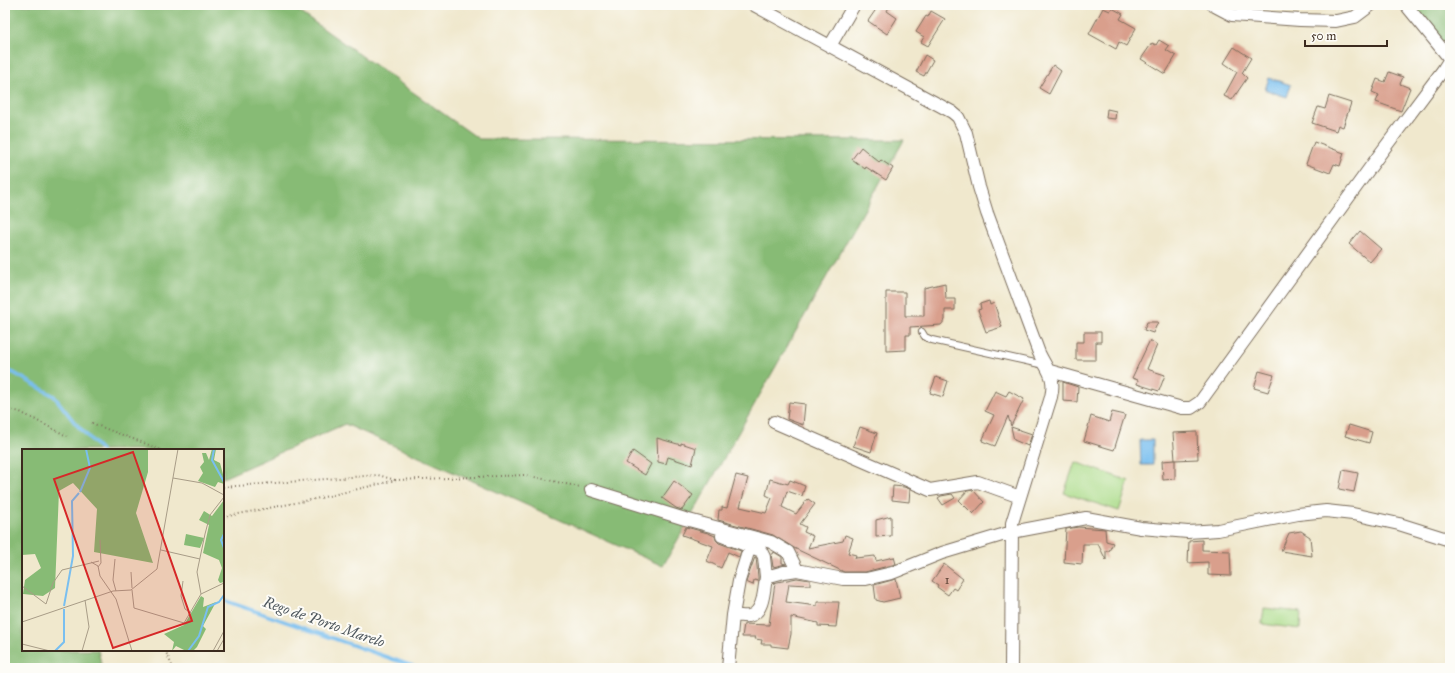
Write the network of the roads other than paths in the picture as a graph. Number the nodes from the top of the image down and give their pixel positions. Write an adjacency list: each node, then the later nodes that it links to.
1 (754, 5): 6 (street)
2 (854, 5): 6 (street)
3 (1213, 5): 4 (street)
4 (1371, 5)
5 (1406, 5): 8 (street)
6 (830, 46): 8 (street)
7 (922, 332): 8 (lane)
8 (1048, 368): 11 (street)
9 (774, 422): 11 (street)
10 (591, 490): 12 (street)
11 (1020, 497): 13 (street)
12 (685, 519): 15 (street); 16 (street)
13 (1012, 532): 14 (street); 16 (street); 20 (street)
14 (1450, 540)
15 (750, 546): 17 (street); 18 (street)
16 (796, 570): 17 (street)
17 (766, 577): 18 (street)
18 (733, 615): 19 (street)
19 (728, 668)
20 (1011, 668)

